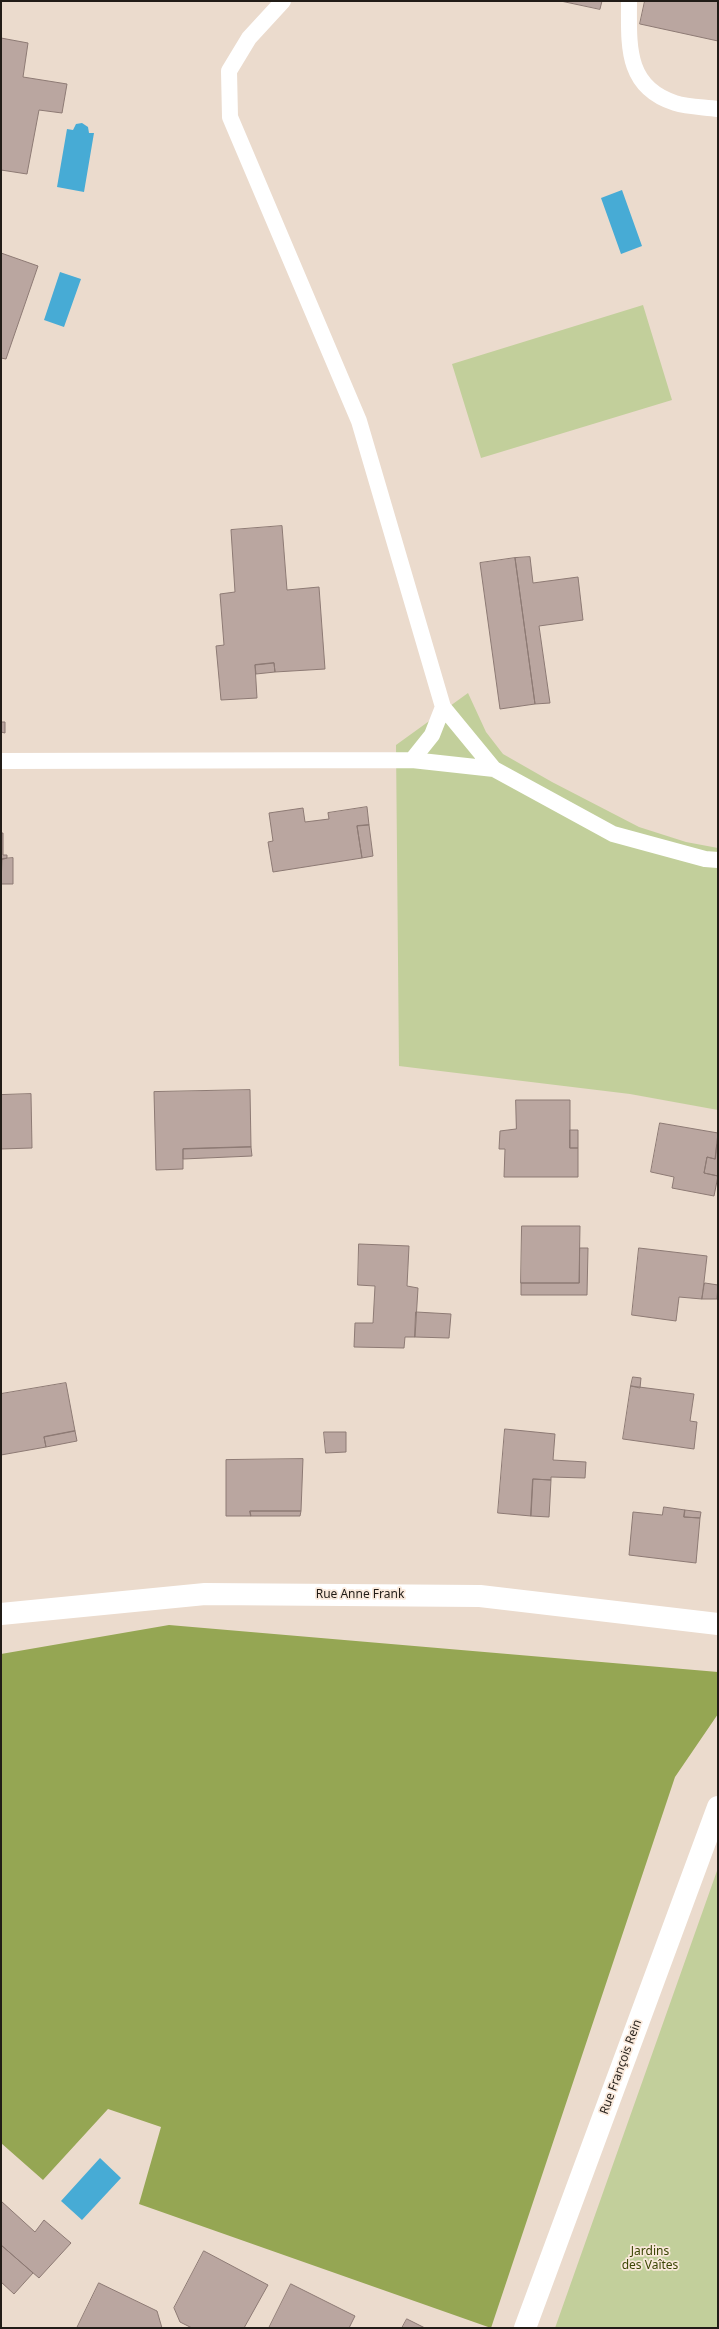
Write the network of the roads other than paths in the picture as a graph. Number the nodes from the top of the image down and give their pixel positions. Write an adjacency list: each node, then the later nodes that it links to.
1 (283, 1): 4 (lane)
2 (629, 1): 3 (lane)
3 (718, 109)
4 (443, 707): 5 (lane); 7 (lane)
5 (412, 760): 6 (lane); 7 (lane)
6 (1, 761)
7 (494, 768): 8 (lane)
8 (718, 860)
9 (1, 1614): 10 (street, Rue Anne Frank)
10 (718, 1624)
11 (718, 1807): 12 (street, Rue François Rein)
12 (525, 2328)

